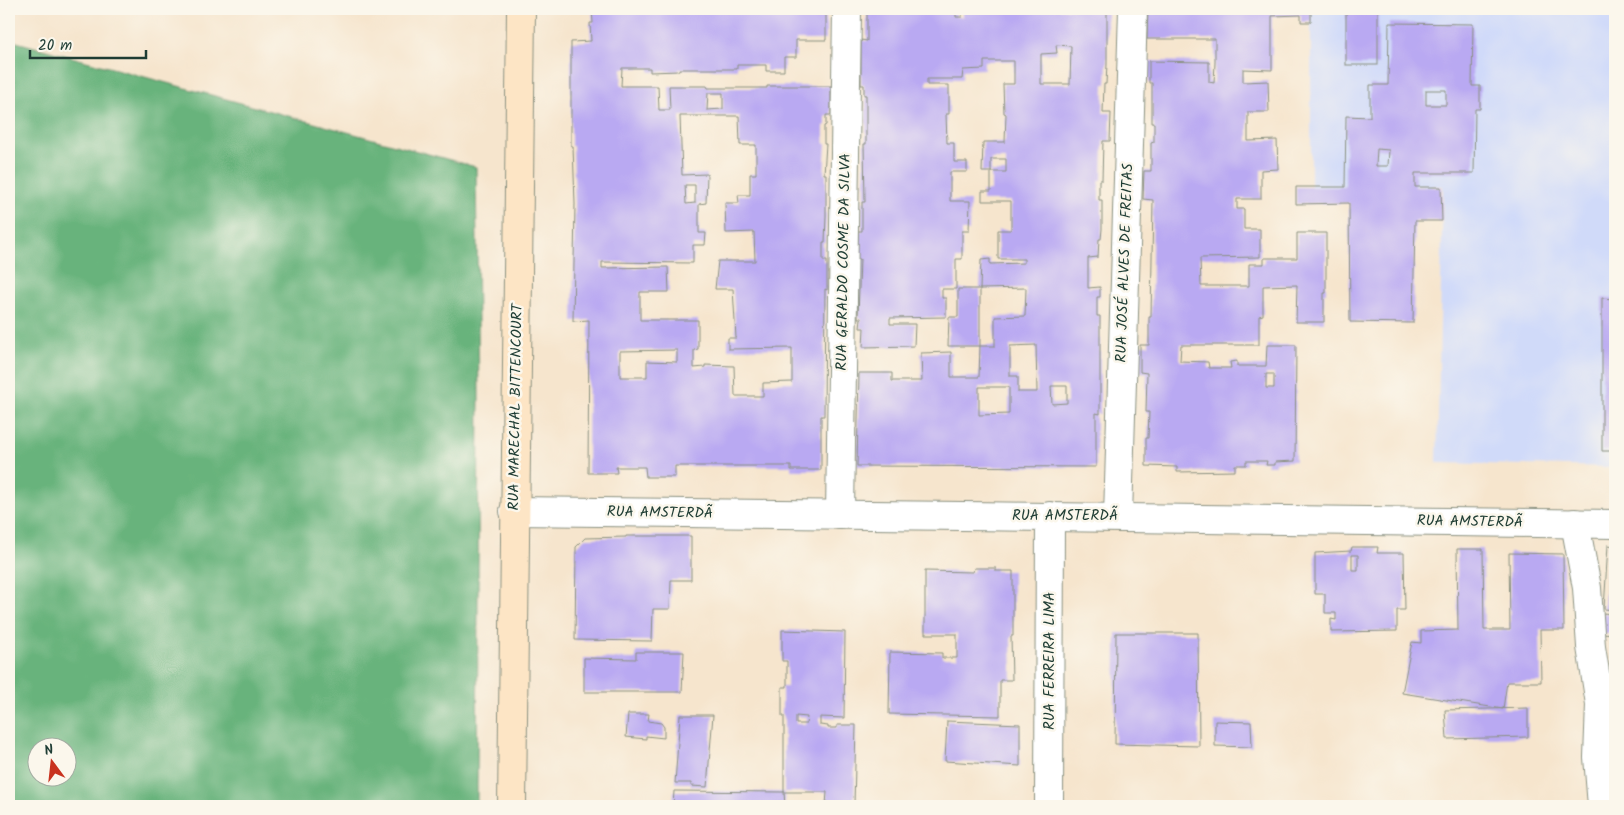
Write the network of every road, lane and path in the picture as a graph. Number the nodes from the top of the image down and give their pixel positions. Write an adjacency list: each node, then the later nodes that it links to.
1 (521, 9): 4 (main road, RUA MARECHAL BITTENCOURT)
2 (847, 9): 5 (street, RUA GERALDO COSME DA SILVA)
3 (1133, 9): 7 (street, RUA JOSÉ ALVES DE FREITAS)
4 (514, 510): 5 (street, RUA AMSTERDÃ); 10 (main road, RUA MARECHAL BITTENCOURT)
5 (840, 515): 6 (street, RUA AMSTERDÃ)
6 (1050, 516): 7 (street, RUA AMSTERDÃ); 11 (street, RUA FERREIRA LIMA)
7 (1118, 517): 8 (street, RUA AMSTERDÃ)
8 (1576, 523): 9 (street, RUA AMSTERDÃ); 12 (street)
9 (1615, 524)
10 (512, 806)
11 (1049, 806)
12 (1602, 806)

